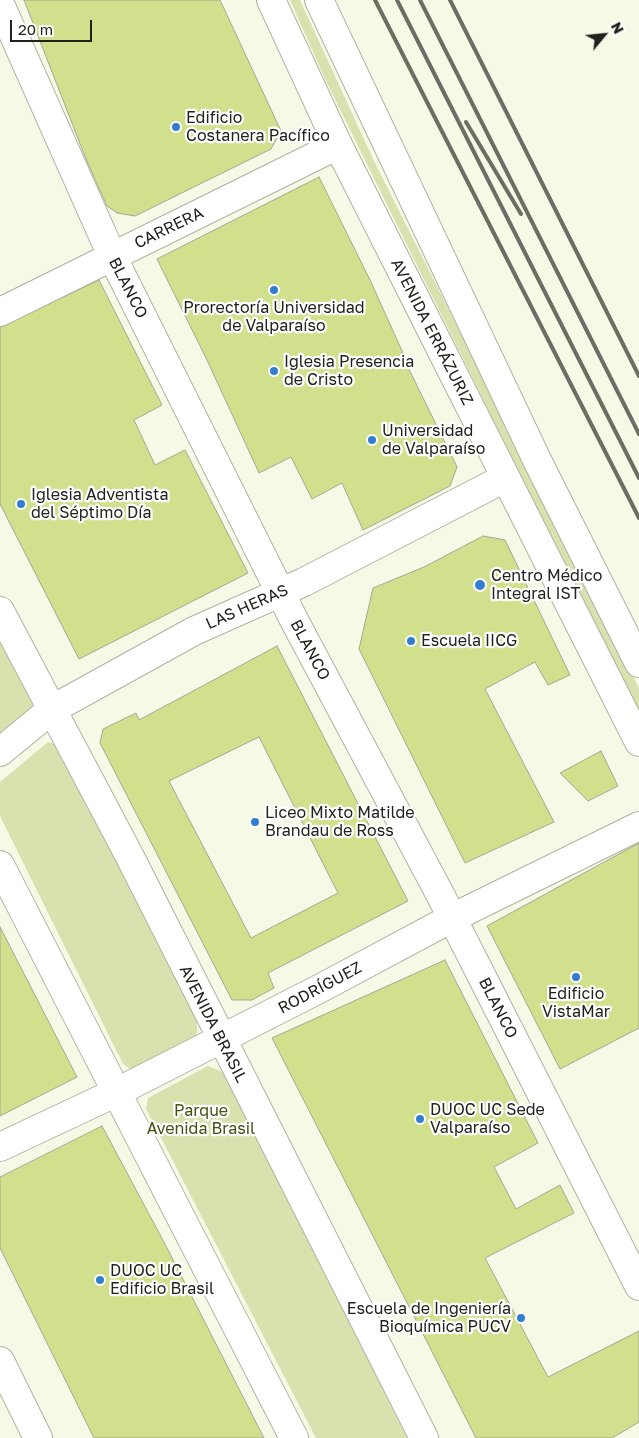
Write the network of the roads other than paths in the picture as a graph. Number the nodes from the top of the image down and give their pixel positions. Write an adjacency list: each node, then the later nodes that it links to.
1 (271, 0): 4 (street, AVENIDA ERRÁZURIZ)
2 (319, 0): 10 (street)
3 (0, 4): 5 (street, BLANCO)
4 (338, 145): 5 (street, CARRERA); 7 (street, AVENIDA ERRÁZURIZ)
5 (112, 256): 6 (street, CARRERA); 8 (street, BLANCO)
6 (0, 312)
7 (505, 478): 8 (street, LAS HERAS); 12 (street, AVENIDA ERRÁZURIZ)
8 (281, 592): 11 (street, LAS HERAS); 16 (street, BLANCO)
9 (0, 611): 11 (street, AVENIDA BRASIL)
10 (639, 662)
11 (50, 710): 13 (street, LAS HERAS); 17 (street, AVENIDA BRASIL)
12 (639, 742)
13 (0, 752)
14 (639, 826): 16 (street, RODRÍGUEZ)
15 (0, 865): 18 (street)
16 (452, 918): 17 (street, RODRÍGUEZ); 20 (street, BLANCO)
17 (221, 1039): 18 (street, RODRÍGUEZ); 24 (street, AVENIDA BRASIL)
18 (117, 1092): 19 (street, RODRÍGUEZ); 23 (street)
19 (0, 1147)
20 (639, 1286)
21 (0, 1361): 22 (street)
22 (38, 1438)
23 (294, 1438)
24 (424, 1438)

